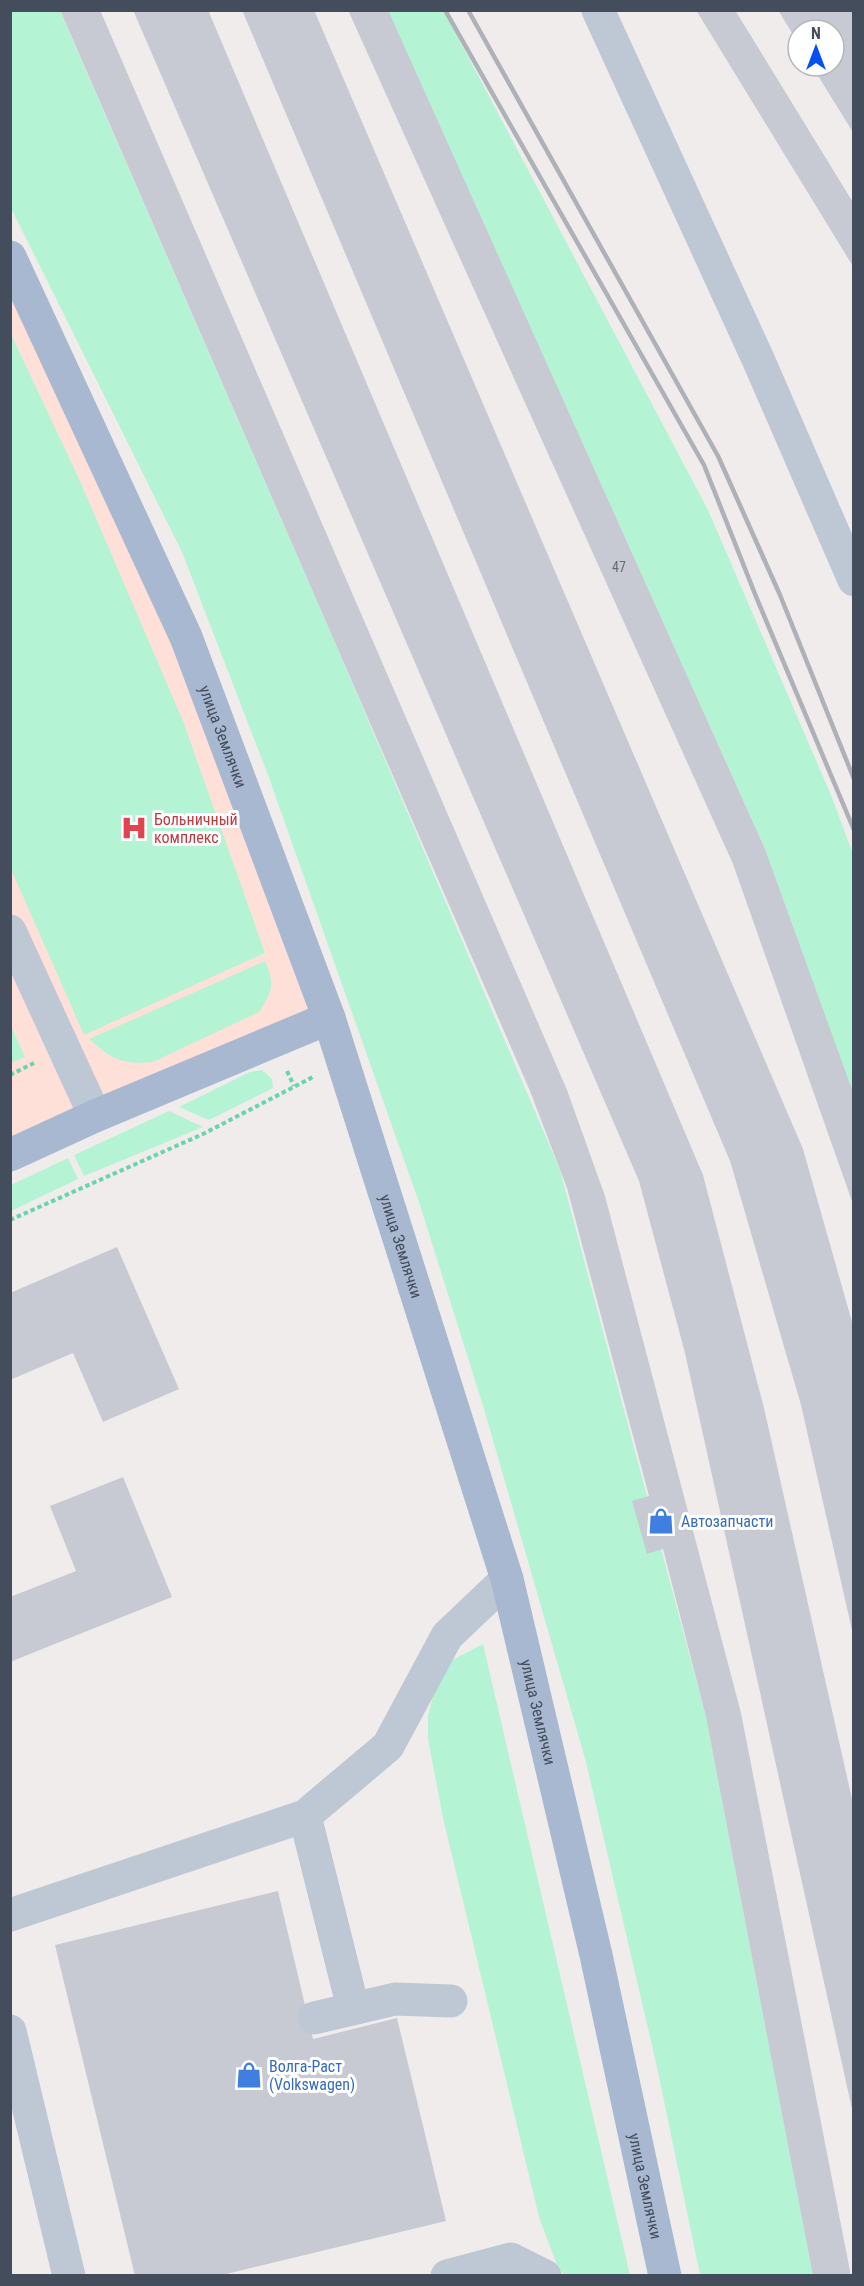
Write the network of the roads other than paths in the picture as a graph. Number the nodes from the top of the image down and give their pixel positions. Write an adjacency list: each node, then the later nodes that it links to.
1 (598, 10): 3 (lane)
2 (10, 257): 5 (main road, улица Землячки)
3 (854, 580)
4 (10, 931): 6 (lane)
5 (329, 1018): 6 (main road); 8 (main road, улица Землячки)
6 (95, 1116): 7 (main road)
7 (10, 1155)
8 (507, 1579): 9 (lane); 18 (main road, улица Землячки)
9 (305, 1816): 10 (lane); 12 (lane)
10 (10, 1915)
11 (451, 2001): 12 (lane)
12 (353, 2008): 13 (lane)
13 (314, 2018)
14 (10, 2031): 15 (lane)
15 (69, 2276)
16 (447, 2276): 17 (lane)
17 (545, 2276)
18 (665, 2276)

